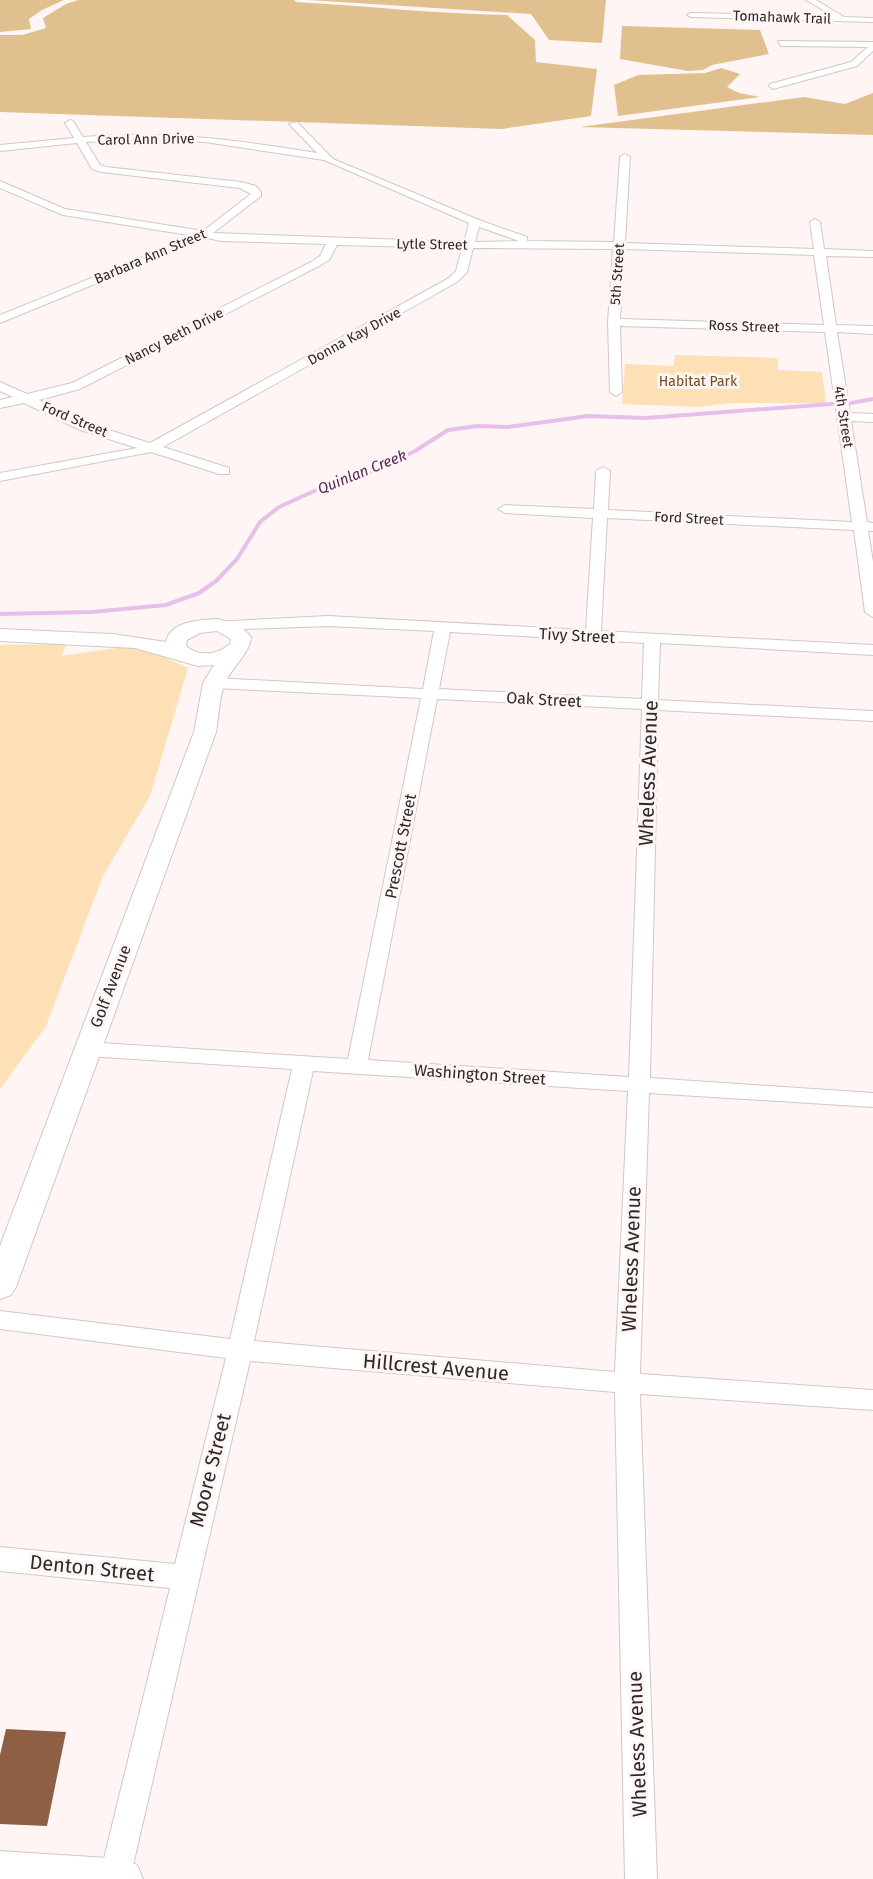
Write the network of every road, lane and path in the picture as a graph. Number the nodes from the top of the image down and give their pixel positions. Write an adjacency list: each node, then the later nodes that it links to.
1 (810, 0): 5 (street)
2 (730, 6): 4 (street)
3 (692, 15): 4 (street, Tomahawk Trail)
4 (748, 16): 5 (street, Tomahawk Trail)
5 (844, 19): 6 (street, Tomahawk Trail)
6 (873, 20)
7 (781, 43): 8 (street)
8 (873, 46): 9 (street)
9 (773, 86)
10 (70, 123): 12 (street, Barbara Ann Street)
11 (294, 124): 15 (street)
12 (81, 140): 13 (street, Carol Ann Drive); 15 (street, Carol Ann Drive); 19 (street, Barbara Ann Street)
13 (0, 148)
14 (625, 157): 23 (street, 5th Street)
15 (327, 158): 17 (street)
16 (0, 184): 19 (street, Lytle Street)
17 (475, 222): 21 (street); 22 (street, Donna Kay Drive)
18 (815, 222): 24 (street, 4th Street)
19 (205, 235): 20 (street, Lytle Street); 26 (street, Barbara Ann Street)
20 (333, 241): 22 (street, Lytle Street); 32 (street, Nancy Beth Drive)
21 (534, 243): 22 (street, Lytle Street); 23 (street, Lytle Street)
22 (468, 245): 36 (street, Donna Kay Drive)
23 (619, 246): 24 (street, Lytle Street); 27 (street, 5th Street)
24 (819, 252): 25 (street, Lytle Street); 28 (street, 4th Street)
25 (873, 254)
26 (0, 320)
27 (614, 322): 28 (street, Ross Street); 31 (street, 5th Street)
28 (831, 329): 29 (street, Ross Street); 34 (street, 4th Street)
29 (873, 330)
30 (0, 386): 32 (street, Ford Street)
31 (616, 392)
32 (28, 399): 33 (street, Nancy Beth Drive); 36 (street, Ford Street)
33 (0, 404)
34 (844, 417): 35 (street); 42 (street, 4th Street)
35 (873, 418)
36 (151, 448): 37 (street, Ford Street); 39 (street, Donna Kay Drive)
37 (224, 471)
38 (603, 471): 41 (street)
39 (0, 477)
40 (505, 510): 41 (street, Ford Street)
41 (600, 514): 42 (street, Ford Street); 49 (street)
42 (867, 527): 43 (street, 4th Street)
43 (873, 612)
44 (281, 622): 45 (street, Tivy Street); 46 (street, Tivy Street); 52 (street, Tivy Street)
45 (217, 626): 47 (main road); 52 (main road)
46 (443, 627): 49 (street, Tivy Street); 56 (street, Prescott Street)
47 (185, 631): 51 (main road); 54 (main road)
48 (0, 635): 51 (main road)
49 (593, 636): 50 (street, Tivy Street)
50 (651, 638): 53 (street, Tivy Street); 57 (street, Wheless Avenue)
51 (118, 640): 54 (main road)
52 (237, 647): 54 (main road); 55 (main road, Golf Avenue)
53 (873, 650)
54 (186, 655): 55 (main road)
55 (214, 683): 56 (street, Oak Street); 59 (main road, Golf Avenue)
56 (430, 693): 57 (street, Oak Street); 61 (street, Prescott Street)
57 (650, 705): 58 (street, Oak Street); 62 (street, Wheless Avenue)
58 (873, 716)
59 (86, 1049): 60 (street, Washington Street); 64 (main road, Golf Avenue)
60 (304, 1062): 61 (street, Washington Street); 67 (street, Moore Street)
61 (357, 1065): 62 (street, Washington Street)
62 (639, 1085): 63 (street, Washington Street); 68 (street, Wheless Avenue)
63 (873, 1100)
64 (7, 1248): 65 (main road, Golf Avenue)
65 (0, 1287)
66 (0, 1320): 67 (street, Hillcrest Avenue)
67 (240, 1350): 68 (street, Hillcrest Avenue); 71 (street, Moore Street)
68 (627, 1383): 69 (street, Hillcrest Avenue); 75 (street, Wheless Avenue)
69 (873, 1400)
70 (0, 1558): 71 (street, Denton Street)
71 (184, 1577): 73 (street, Moore Street)
72 (0, 1871): 73 (main road)
73 (114, 1878): 74 (main road)
74 (123, 1879)
75 (641, 1879)

